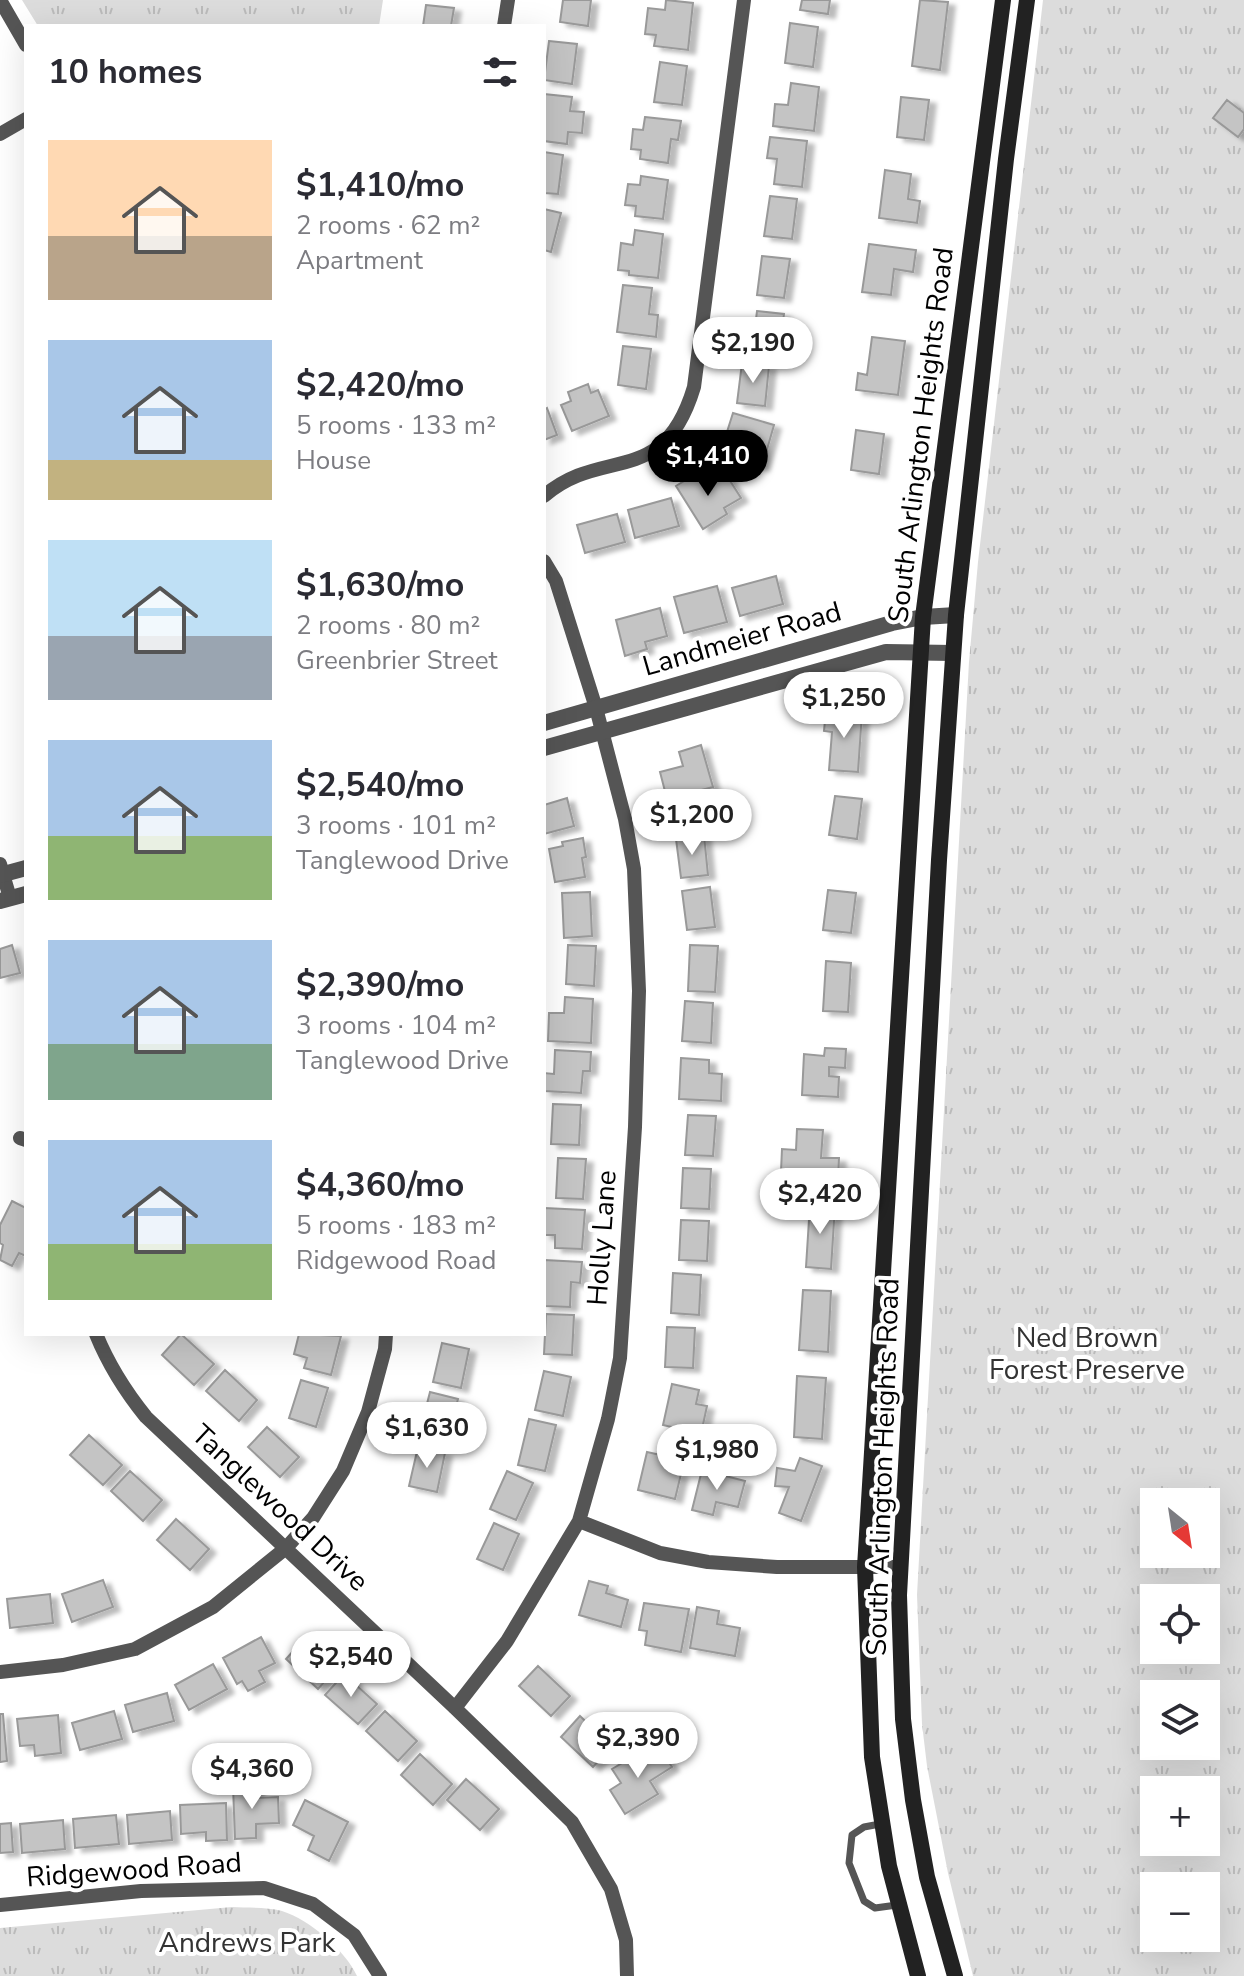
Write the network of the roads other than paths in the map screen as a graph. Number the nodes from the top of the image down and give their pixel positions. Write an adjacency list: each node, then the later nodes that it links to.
1 (0, 0): 7 (street)
2 (508, 0): 6 (street)
3 (744, 0): 10 (street)
4 (1003, 0): 13 (main road, South Arlington Heights Road)
5 (1027, 0): 12 (main road, South Arlington Heights Road)
6 (504, 24)
7 (24, 42)
8 (24, 120): 9 (street)
9 (0, 134)
10 (546, 494)
11 (546, 564): 16 (street, Holly Lane)
12 (956, 615): 13 (street, Landmeier Road); 15 (main road, South Arlington Heights Road)
13 (923, 617): 14 (main road, South Arlington Heights Road); 16 (street, Landmeier Road)
14 (920, 651): 15 (street, Landmeier Road); 18 (street, Landmeier Road); 27 (main road, South Arlington Heights Road)
15 (953, 653): 28 (main road, South Arlington Heights Road)
16 (596, 708): 17 (street, Landmeier Road); 18 (street, Holly Lane)
17 (546, 722)
18 (602, 732): 19 (street, Landmeier Road); 25 (street, Holly Lane)
19 (546, 747)
20 (24, 868): 21 (street)
21 (1, 871): 22 (street)
22 (12, 898)
23 (97, 1336): 26 (street, Tanglewood Drive)
24 (386, 1336): 26 (street)
25 (579, 1521): 27 (street); 30 (street, Holly Lane)
26 (286, 1548): 29 (street); 30 (street, Tanglewood Drive)
27 (865, 1567): 28 (street); 31 (main road, South Arlington Heights Road)
28 (900, 1567): 37 (main road, South Arlington Heights Road)
29 (0, 1672)
30 (455, 1708): 35 (street, Tanglewood Drive)
31 (883, 1823): 32 (main road, South Arlington Heights Road); 32 (lane)
32 (899, 1904): 36 (main road, South Arlington Heights Road)
33 (0, 1905): 34 (street, Ridgewood Road)
34 (380, 1976)
35 (627, 1976)
36 (918, 1976)
37 (955, 1976)

